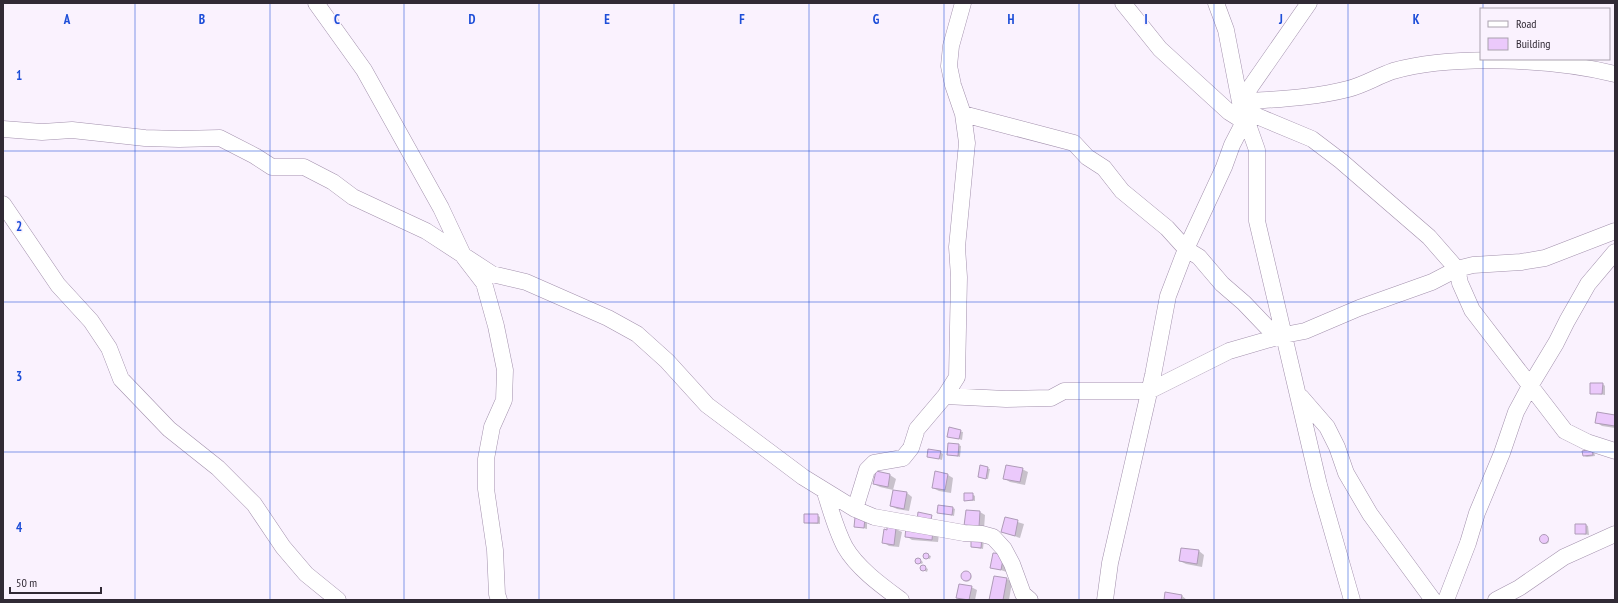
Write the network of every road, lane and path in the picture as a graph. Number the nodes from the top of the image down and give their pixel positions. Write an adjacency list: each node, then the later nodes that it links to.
1 (316, 3): 15 (street)
2 (963, 3): 8 (street)
3 (1123, 3): 9 (street)
4 (1216, 3): 7 (street)
5 (1310, 3): 7 (street)
6 (1615, 74): 7 (street)
7 (1240, 102): 9 (street); 16 (street)
8 (963, 114): 13 (street); 21 (street)
9 (1246, 121): 13 (street); 17 (street)
10 (3, 129): 15 (street)
11 (3, 204): 26 (street)
12 (1615, 231): 16 (street)
13 (1186, 249): 17 (street); 19 (street)
14 (1615, 252): 18 (street)
15 (464, 257): 23 (street); 27 (street)
16 (1457, 269): 17 (street); 18 (street)
17 (1284, 335): 19 (street); 20 (street)
18 (1530, 386): 22 (street); 33 (street)
19 (1149, 391): 21 (street); 30 (street)
20 (1298, 394): 31 (street); 32 (street)
21 (945, 396): 24 (street)
22 (1615, 451)
23 (825, 492): 24 (street); 28 (street)
24 (854, 509): 29 (street)
25 (1615, 534): 34 (street)
26 (338, 600)
27 (499, 600)
28 (901, 600)
29 (1030, 600)
30 (1106, 600)
31 (1352, 600)
32 (1433, 600)
33 (1446, 600)
34 (1496, 600)

